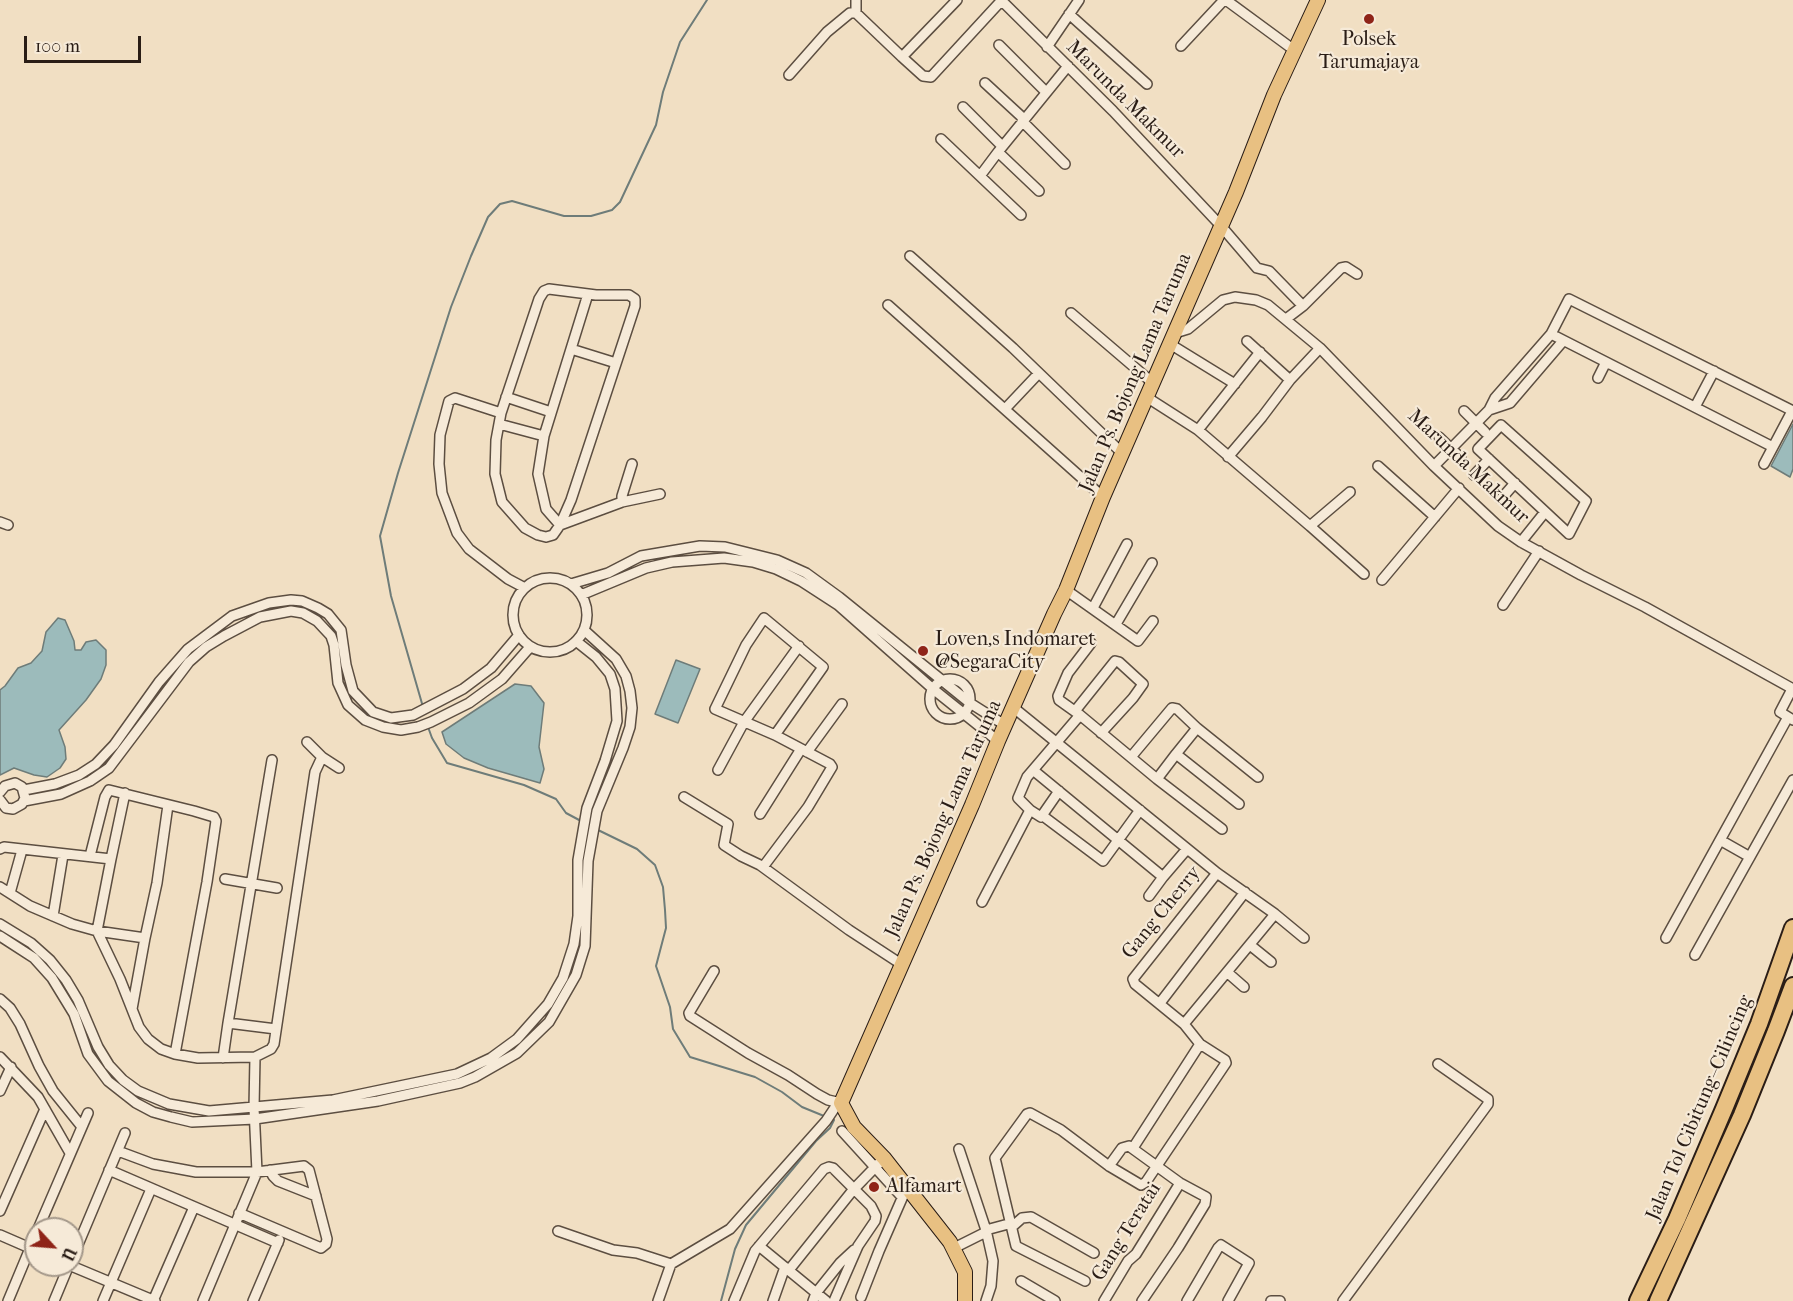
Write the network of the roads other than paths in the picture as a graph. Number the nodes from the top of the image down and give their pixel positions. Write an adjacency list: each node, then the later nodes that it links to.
1 (856, 0): 7 (street)
2 (957, 0): 13 (street)
3 (1001, 0): 11 (street, Marunda Makmur); 13 (street)
4 (1079, 0): 8 (street)
5 (1225, 0): 10 (street); 12 (street)
6 (1318, 0): 12 (main road, Jalan Ps. Bojong Lama Taruma)
7 (856, 13): 13 (street); 15 (street)
8 (1069, 14): 11 (street); 17 (street)
9 (999, 45): 18 (street)
10 (1180, 46)
11 (1047, 47): 14 (street, Marunda Makmur)
12 (1294, 50): 27 (main road, Jalan Ps. Bojong Lama Taruma)
13 (902, 57)
14 (1068, 66): 18 (street); 27 (street, Marunda Makmur)
15 (789, 75)
16 (985, 83): 20 (street)
17 (1146, 84)
18 (1046, 92): 20 (street)
19 (963, 107): 22 (street)
20 (1023, 120): 22 (street); 23 (street)
21 (941, 139): 24 (street)
22 (1000, 149): 24 (street); 25 (street)
23 (1065, 164)
24 (980, 176): 26 (street)
25 (1039, 191)
26 (1022, 215)
27 (1221, 226): 32 (street, Marunda Makmur); 36 (main road, Jalan Ps. Bojong Lama Taruma)
28 (910, 256): 45 (street)
29 (1357, 274): 32 (street)
30 (588, 294): 40 (street); 43 (street); 50 (street)
31 (888, 305): 53 (street)
32 (1303, 306): 34 (street)
33 (1071, 313): 48 (street)
34 (1286, 319): 36 (street, Marunda Makmur); 39 (street, Marunda Makmur)
35 (1551, 334): 38 (street); 44 (street); 54 (street)
36 (1172, 339): 48 (main road, Jalan Ps. Bojong Lama Taruma); 49 (street)
37 (1247, 341): 41 (street)
38 (1563, 341): 42 (street); 54 (street)
39 (1320, 348): 47 (street); 74 (street, Marunda Makmur)
40 (571, 349): 43 (street); 57 (street)
41 (1260, 352): 47 (street); 49 (street)
42 (1606, 362): 46 (street); 52 (street)
43 (616, 363): 85 (street)
44 (1714, 371): 52 (street); 56 (street)
45 (1039, 373): 53 (street); 67 (street)
46 (1598, 378)
47 (1290, 380): 68 (street)
48 (1154, 384): 51 (main road, Jalan Ps. Bojong Lama Taruma)
49 (1235, 384): 61 (street)
50 (506, 397): 57 (street); 58 (street)
51 (1148, 398): 61 (street); 67 (main road, Jalan Ps. Bojong Lama Taruma)
52 (1695, 407): 65 (street)
53 (1005, 409): 80 (street)
54 (1489, 410): 59 (street)
55 (1464, 411): 59 (street)
56 (1792, 411): 65 (street)
57 (551, 412): 63 (street)
58 (501, 413): 60 (street); 94 (street)
59 (1476, 423): 62 (street); 66 (street)
60 (499, 424): 63 (street); 85 (street)
61 (1198, 430): 68 (street)
62 (1485, 432)
63 (544, 436): 85 (street)
64 (1439, 437): 66 (street)
65 (1773, 447): 72 (street)
66 (1451, 448): 69 (street); 74 (street)
67 (1123, 454): 80 (main road, Jalan Ps. Bojong Lama Taruma)
68 (1228, 457): 86 (street)
69 (1461, 458)
70 (1489, 459): 75 (street); 76 (street); 83 (street)
71 (632, 464): 82 (street)
72 (1764, 464)
73 (1378, 466): 84 (street)
74 (1434, 466): 77 (street, Marunda Makmur)
75 (1474, 475)
76 (1515, 483): 81 (street); 83 (street)
77 (1459, 488): 84 (street); 87 (street, Marunda Makmur)
78 (1350, 492): 86 (street)
79 (660, 494): 82 (street)
80 (1103, 497): 95 (main road, Jalan Ps. Bojong Lama Taruma)
81 (1501, 500)
82 (622, 502): 85 (street)
83 (1545, 512): 87 (street)
84 (1435, 517): 92 (street)
85 (560, 525)
86 (1310, 526): 91 (street)
87 (1521, 542): 89 (street, Marunda Makmur)
88 (1127, 544): 98 (street)
89 (1539, 551): 97 (street); 109 (street, Marunda Makmur)
90 (1152, 563): 100 (street)
91 (1364, 574)
92 (1382, 579)
93 (571, 584): 94 (street); 96 (street); 107 (street)
94 (525, 588): 102 (street)
95 (1066, 590): 98 (street); 112 (main road, Jalan Ps. Bojong Lama Taruma)
96 (581, 595): 101 (street); 108 (street)
97 (1503, 605)
98 (1093, 608): 100 (street)
99 (1153, 621): 100 (street)
100 (1116, 624)
101 (584, 630): 103 (street); 144 (street)
102 (519, 635): 106 (street); 135 (street)
103 (576, 641): 106 (street); 144 (street)
104 (1091, 643): 113 (street)
105 (799, 645): 116 (street); 116 (street); 120 (street)
106 (530, 647): 141 (street)
107 (941, 681): 108 (street); 110 (street)
108 (933, 689): 114 (street); 114 (street)
109 (1793, 689): 115 (street)
110 (970, 703): 114 (street); 117 (street)
111 (842, 704): 124 (street)
112 (1014, 708): 117 (main road, Jalan Ps. Bojong Lama Taruma); 123 (street)
113 (1077, 713): 119 (street); 119 (street); 123 (street)
114 (963, 714): 121 (street)
115 (1790, 719): 151 (street)
116 (744, 722): 120 (street); 130 (street)
117 (1006, 724): 121 (main road, Jalan Ps. Bojong Lama Taruma)
118 (1197, 728): 125 (street); 127 (street); 132 (street)
119 (1101, 733): 127 (street)
120 (775, 735): 124 (street)
121 (998, 741): 183 (main road, Jalan Ps. Bojong Lama Taruma)
122 (307, 742): 126 (street)
123 (1057, 744): 131 (street); 146 (street)
124 (804, 750): 147 (street); 160 (street)
125 (1176, 754): 133 (street); 142 (street)
126 (322, 757): 129 (street); 193 (street)
127 (1131, 757): 133 (street)
128 (272, 760): 164 (street)
129 (339, 768)
130 (718, 770)
131 (1033, 770): 136 (street); 145 (street)
132 (1258, 777)
133 (1156, 779): 149 (street)
134 (1793, 780): 157 (street)
135 (24, 790): 137 (street); 141 (street)
136 (1059, 791): 148 (street); 150 (street)
137 (0, 792)
138 (124, 793): 143 (street); 156 (street); 158 (street)
139 (684, 798): 160 (street)
140 (0, 800): 141 (street)
141 (24, 801)
142 (1239, 804)
143 (168, 805): 177 (street); 195 (street)
144 (592, 809): 159 (street)
145 (1030, 810): 148 (street); 170 (street)
146 (1140, 810): 150 (street); 154 (street)
147 (760, 813)
148 (1043, 816): 150 (street)
149 (1222, 829)
150 (1119, 839): 162 (street)
151 (1720, 840): 157 (street); 179 (street)
152 (0, 849): 153 (street)
153 (22, 849): 155 (street); 168 (street)
154 (1186, 849): 161 (street); 162 (street)
155 (63, 855): 156 (street); 172 (street)
156 (90, 856): 158 (street)
157 (1750, 856): 181 (street)
158 (111, 859): 175 (street)
159 (583, 860): 203 (street); 206 (street)
160 (764, 867): 183 (street)
161 (1217, 873): 167 (street); 189 (street, Gang Cherry)
162 (1163, 877): 169 (street)
163 (225, 879): 164 (street)
164 (251, 883): 166 (street); 191 (street)
165 (0, 886): 168 (street)
166 (276, 888)
167 (1245, 892): 171 (street); 189 (street)
168 (10, 893): 172 (street)
169 (1149, 896)
170 (982, 902)
171 (1275, 914): 178 (street); 180 (street)
172 (53, 916): 175 (street)
173 (0, 924): 203 (street)
174 (1793, 928): 273 (highway, Jalan Tol Cibitung–Cilincing)
175 (97, 931): 177 (street); 190 (street)
176 (0, 936): 206 (street)
177 (145, 938): 190 (street)
178 (1304, 938)
179 (1666, 938)
180 (1250, 945): 182 (street); 185 (street)
181 (1695, 956)
182 (1271, 962)
183 (901, 964): 202 (main road, Jalan Ps. Bojong Lama Taruma)
184 (714, 971): 202 (street)
185 (1228, 973): 187 (street); 192 (street)
186 (1793, 986): 274 (highway, Jalan Tol Cibitung–Cilincing)
187 (1244, 987)
188 (0, 999): 207 (street)
189 (1160, 1003): 192 (street, Gang Cherry)
190 (132, 1009): 195 (street)
191 (228, 1023): 193 (street); 198 (street)
192 (1184, 1024): 194 (street, Gang Cherry)
193 (276, 1029): 197 (street)
194 (1200, 1044): 210 (street); 215 (street, Gang Cherry)
195 (175, 1054): 198 (street)
196 (0, 1057): 200 (street)
197 (255, 1057): 198 (street); 203 (street)
198 (223, 1058)
199 (1437, 1064): 272 (street)
200 (11, 1067): 201 (street); 204 (street)
201 (0, 1091)
202 (840, 1103): 214 (main road); 243 (street)
203 (254, 1108): 206 (street)
204 (45, 1109): 213 (street); 226 (street)
205 (88, 1113): 207 (street)
206 (255, 1119): 219 (street)
207 (82, 1127): 213 (street)
208 (842, 1131): 214 (street)
209 (125, 1133): 212 (street)
210 (1133, 1148): 215 (street); 216 (street)
211 (959, 1149): 233 (street)
212 (118, 1151): 217 (street); 219 (street)
213 (70, 1153): 228 (street)
214 (880, 1162): 222 (street); 223 (main road)
215 (1156, 1166): 216 (street); 220 (street)
216 (1109, 1167): 230 (street)
217 (109, 1170): 221 (street); 231 (street)
218 (270, 1170): 219 (street); 224 (street); 224 (street)
219 (257, 1172): 227 (street)
220 (1180, 1183): 266 (street, Gang Teratai); 267 (street)
221 (151, 1189): 225 (street); 249 (street)
222 (854, 1190): 238 (street); 239 (street); 244 (street)
223 (905, 1192): 240 (main road); 251 (street)
224 (315, 1196): 234 (street)
225 (194, 1207): 229 (street); 256 (street)
226 (0, 1211)
227 (238, 1213): 229 (street); 234 (street)
228 (43, 1217)
229 (234, 1224): 236 (street); 257 (street)
230 (1012, 1225): 233 (street); 241 (street); 248 (street)
231 (84, 1229)
232 (558, 1231): 243 (street)
233 (986, 1231): 240 (street); 265 (street)
234 (282, 1232): 236 (street)
235 (0, 1235): 237 (street)
236 (278, 1243): 258 (street)
237 (24, 1245)
238 (759, 1246): 244 (street); 260 (street)
239 (858, 1246): 250 (street); 263 (street)
240 (954, 1248): 264 (main road)
241 (1094, 1253)
242 (24, 1262): 253 (street)
243 (671, 1264): 259 (street)
244 (787, 1268): 250 (street); 261 (street)
245 (84, 1271): 249 (street)
246 (64, 1277): 254 (street)
247 (1021, 1281): 252 (street)
248 (1085, 1281)
249 (111, 1283): 255 (street); 256 (street)
250 (815, 1297): 262 (street)
251 (861, 1297)
252 (1052, 1300)
253 (8, 1301)
254 (54, 1301)
255 (103, 1301)
256 (154, 1301)
257 (202, 1301)
258 (253, 1301)
259 (658, 1301)
260 (734, 1301)
261 (773, 1301)
262 (826, 1301)
263 (834, 1301)
264 (966, 1301)
265 (986, 1301)
266 (1104, 1301)
267 (1142, 1301)
268 (1187, 1301): 269 (street)
269 (1228, 1301)
270 (1271, 1301): 271 (street)
271 (1280, 1301)
272 (1343, 1301)
273 (1638, 1301)
274 (1658, 1301)

